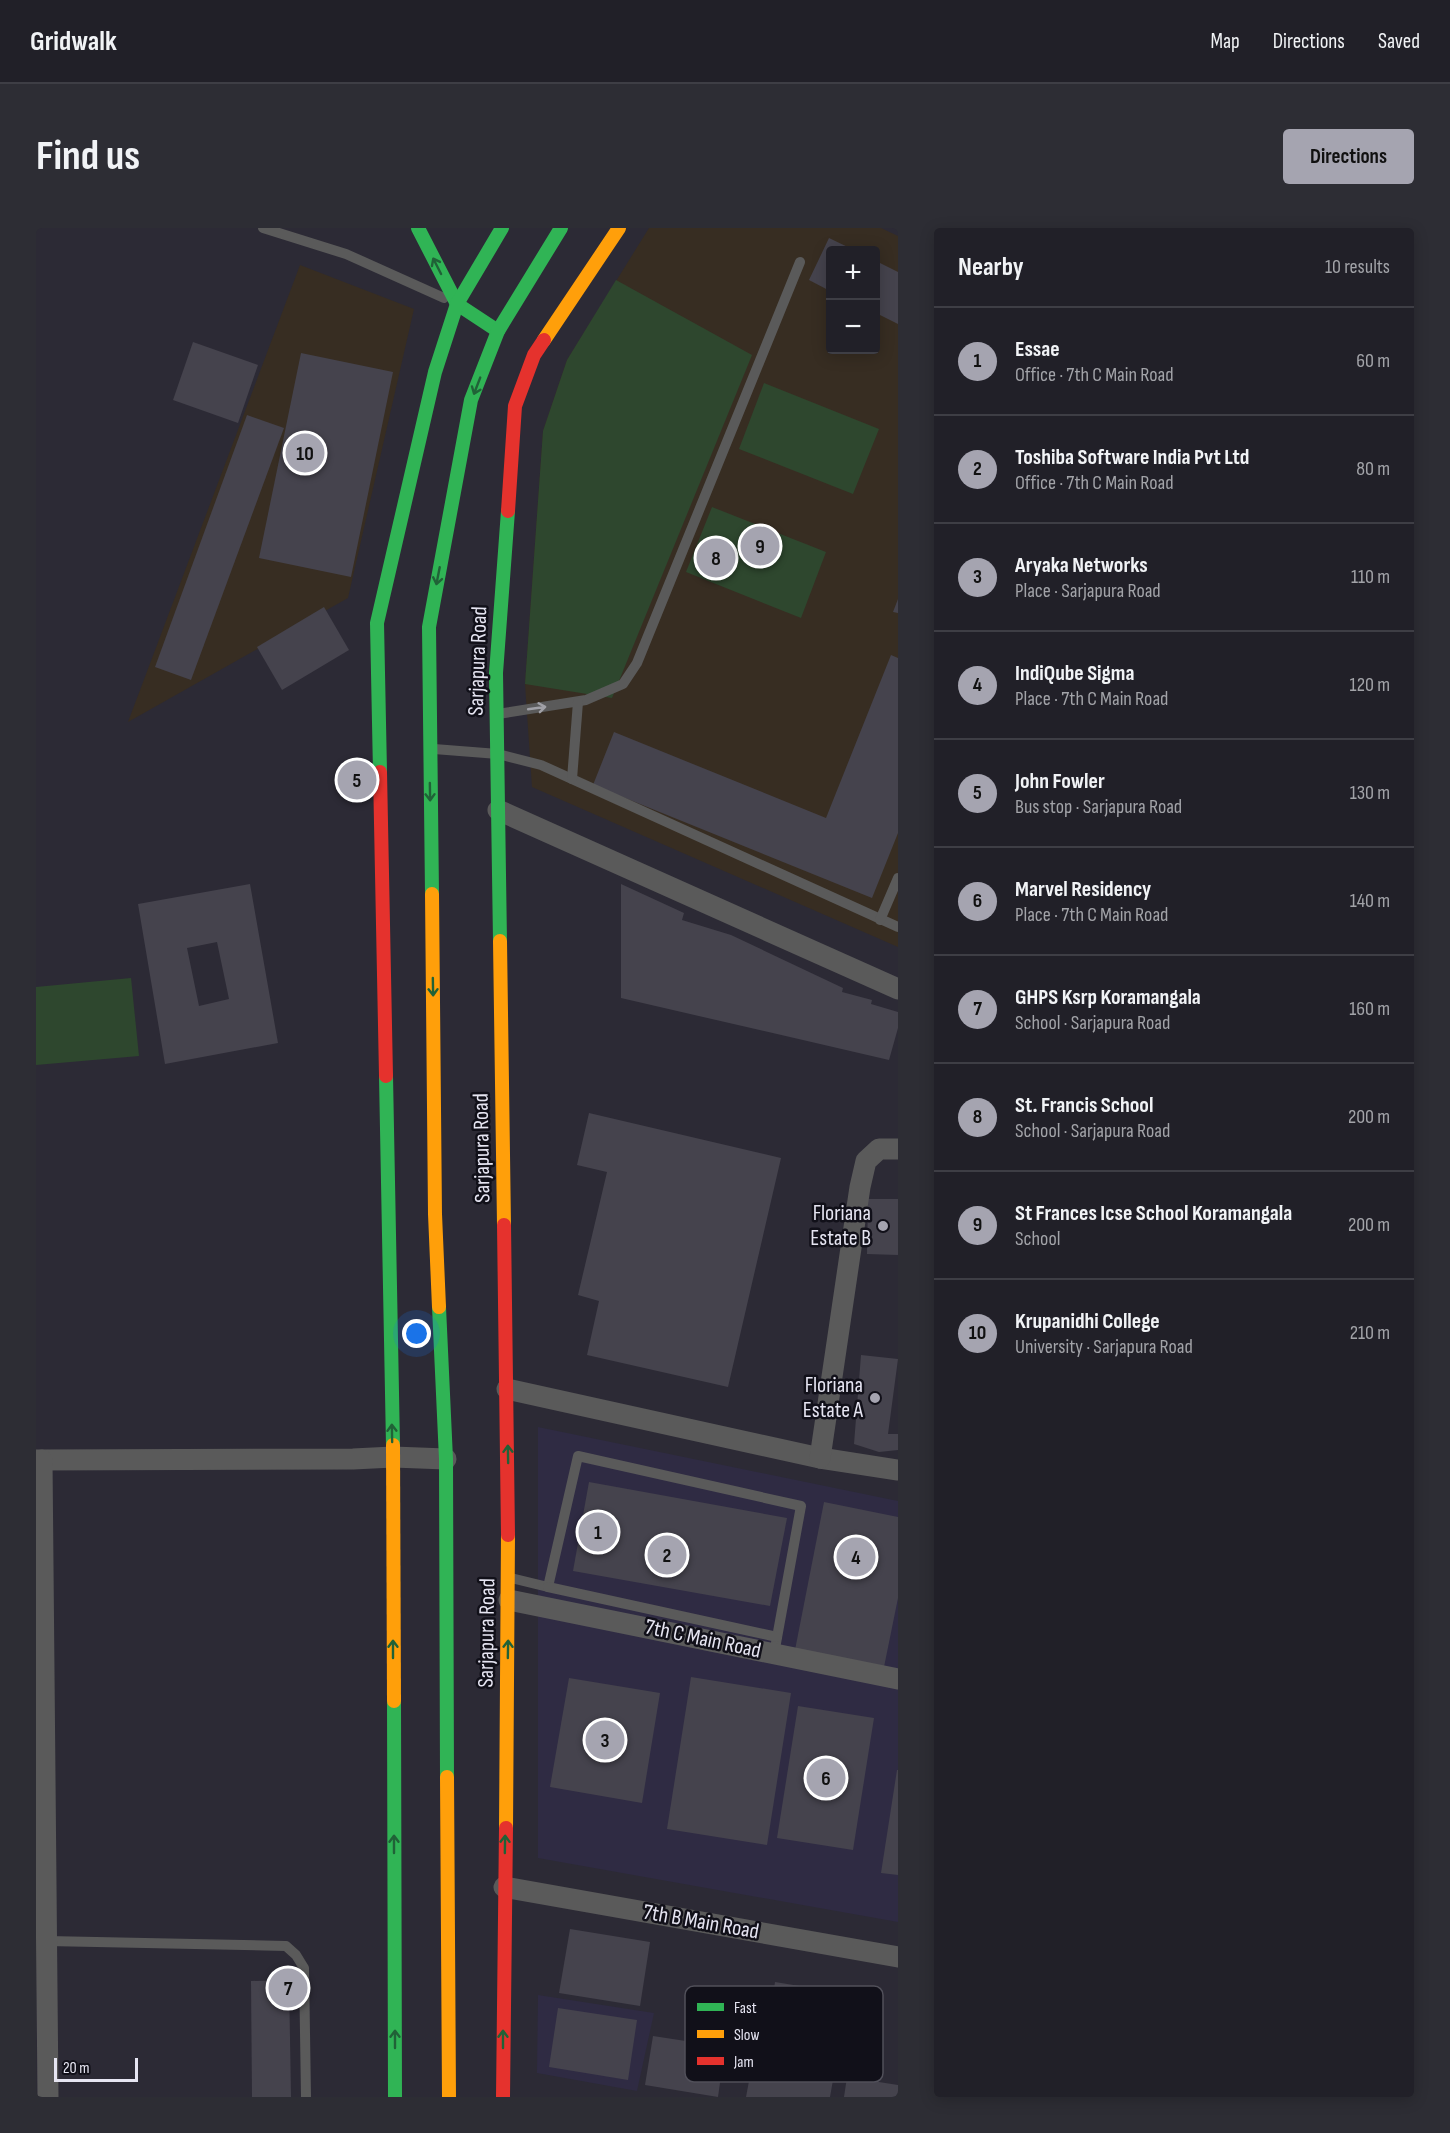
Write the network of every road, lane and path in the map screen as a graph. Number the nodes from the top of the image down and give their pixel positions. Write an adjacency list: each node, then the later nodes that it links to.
1 (263, 228): 7 (lane)
2 (418, 228): 7 (main road, one-way to 2)
3 (502, 228): 7 (main road)
4 (561, 228): 8 (main road, Sarjapura Road)
5 (619, 228): 10 (main road, Sarjapura Road)
6 (800, 262): 9 (lane)
7 (457, 304): 8 (main road); 21 (main road, one-way to 7)
8 (498, 331): 11 (main road, Sarjapura Road, one-way to 11)
9 (578, 702): 10 (lane, one-way to 9); 13 (lane)
10 (497, 714): 12 (main road, Sarjapura Road)
11 (430, 749): 12 (lane); 23 (main road, Sarjapura Road, one-way to 23)
12 (498, 754): 13 (lane); 14 (main road, Sarjapura Road)
13 (572, 779): 16 (lane)
14 (498, 810): 18 (street); 20 (main road, Sarjapura Road)
15 (898, 878): 16 (lane)
16 (880, 920): 17 (lane)
17 (898, 927)
18 (898, 989)
19 (898, 1149): 22 (street)
20 (507, 1389): 22 (street); 26 (main road, Sarjapura Road, one-way to 20)
21 (393, 1457): 23 (street); 24 (street); 37 (main road, one-way to 21)
22 (820, 1458): 25 (street)
23 (446, 1459): 38 (main road, Sarjapura Road)
24 (39, 1460): 31 (street)
25 (898, 1470)
26 (509, 1578): 27 (lane); 28 (main road, Sarjapura Road)
27 (548, 1587): 29 (lane); 29 (lane)
28 (509, 1600): 29 (street, 7th C Main Road); 32 (main road, Sarjapura Road, one-way to 28)
29 (776, 1645): 30 (street, 7th C Main Road)
30 (898, 1679)
31 (40, 1717): 33 (street)
32 (504, 1887): 34 (street, 7th B Main Road); 39 (main road, Sarjapura Road, one-way to 32)
33 (41, 1941): 35 (street); 36 (lane)
34 (898, 1957)
35 (48, 2097)
36 (306, 2097)
37 (395, 2097)
38 (449, 2097)
39 (503, 2097)

